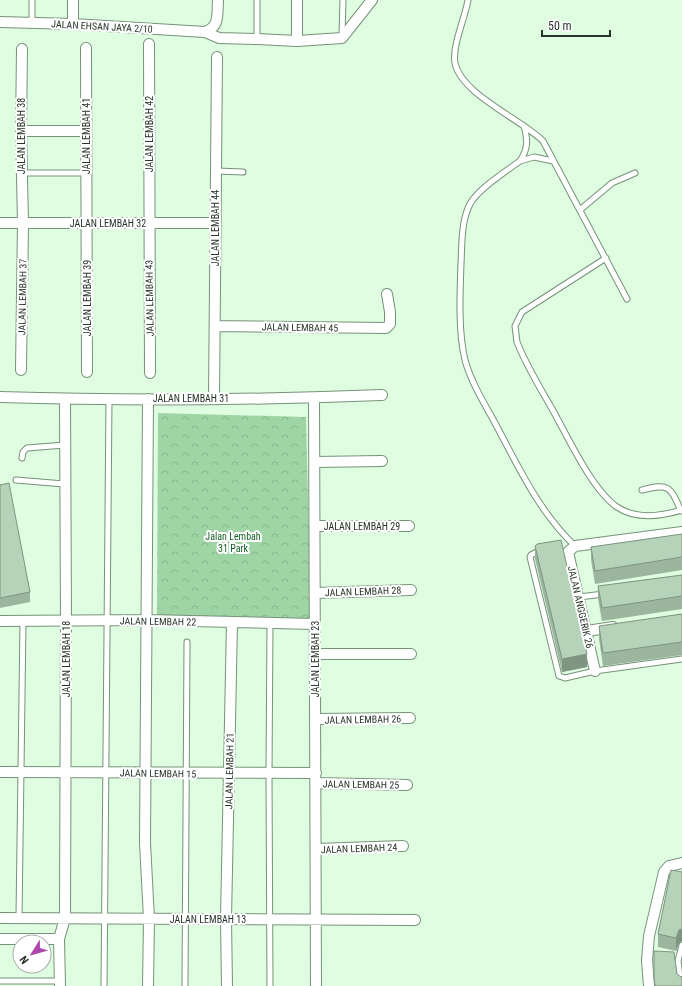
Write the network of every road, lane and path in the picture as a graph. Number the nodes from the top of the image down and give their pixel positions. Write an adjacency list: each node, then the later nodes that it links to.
1 (32, 0): 10 (lane)
2 (73, 0): 11 (street)
3 (218, 0): 12 (street)
4 (257, 0): 14 (lane)
5 (298, 0): 15 (street)
6 (343, 0): 13 (lane)
7 (372, 0): 13 (street)
8 (468, 0): 20 (lane)
9 (0, 22): 10 (street, JALAN EHSAN JAYA 2/10)
10 (32, 24): 11 (street, JALAN EHSAN JAYA 2/10)
11 (73, 24): 12 (street, JALAN EHSAN JAYA 2/10)
12 (205, 32): 14 (street, JALAN EHSAN JAYA 2/10)
13 (342, 38): 15 (street, JALAN EHSAN JAYA 2/10)
14 (257, 39): 15 (street, JALAN EHSAN JAYA 2/10)
15 (297, 41)
16 (149, 44): 35 (street, JALAN LEMBAH 42)
17 (86, 48): 22 (street, JALAN LEMBAH 41)
18 (22, 49): 21 (street, JALAN LEMBAH 38)
19 (217, 57): 25 (street, JALAN LEMBAH 44)
20 (524, 126): 23 (lane); 24 (lane)
21 (21, 131): 22 (street); 27 (street, JALAN LEMBAH 38)
22 (86, 131): 28 (street, JALAN LEMBAH 41)
23 (520, 161): 24 (lane); 61 (lane)
24 (553, 161): 30 (lane)
25 (215, 171): 26 (lane); 34 (street, JALAN LEMBAH 44)
26 (243, 172)
27 (21, 173): 28 (lane); 32 (street, JALAN LEMBAH 38)
28 (86, 173): 33 (street, JALAN LEMBAH 41)
29 (635, 173): 30 (lane)
30 (581, 209): 36 (lane)
31 (0, 223): 32 (street, JALAN LEMBAH 32)
32 (23, 223): 33 (street, JALAN LEMBAH 32); 40 (street, JALAN LEMBAH 37)
33 (87, 223): 35 (street, JALAN LEMBAH 32); 41 (street, JALAN LEMBAH 39)
34 (215, 223): 35 (street, JALAN LEMBAH 32); 39 (street, JALAN LEMBAH 44)
35 (148, 224): 42 (street, JALAN LEMBAH 43)
36 (606, 258): 38 (lane); 57 (lane)
37 (387, 294): 39 (street, JALAN LEMBAH 45)
38 (627, 299)
39 (216, 326): 49 (street, JALAN LEMBAH 44)
40 (22, 370)
41 (87, 372)
42 (150, 373)
43 (382, 395): 47 (street, JALAN LEMBAH 31)
44 (0, 397): 48 (street, JALAN LEMBAH 31)
45 (109, 398): 46 (street, JALAN LEMBAH 31); 48 (street, JALAN LEMBAH 31); 67 (lane)
46 (148, 398): 49 (street, JALAN LEMBAH 31); 68 (street)
47 (314, 398): 49 (street, JALAN LEMBAH 31); 53 (street, JALAN LEMBAH 23)
48 (65, 399): 50 (street, JALAN LEMBAH 18)
49 (214, 399)
50 (65, 445): 51 (lane); 55 (street, JALAN LEMBAH 18)
51 (22, 458)
52 (382, 461): 53 (street)
53 (315, 462): 58 (street, JALAN LEMBAH 23)
54 (16, 480): 55 (lane)
55 (64, 484): 71 (street, JALAN LEMBAH 18)
56 (642, 490): 57 (lane)
57 (681, 510)
58 (315, 526): 59 (street, JALAN LEMBAH 29); 64 (street, JALAN LEMBAH 23)
59 (409, 526)
60 (682, 532): 61 (street)
61 (570, 547): 66 (street, JALAN ANGGERIK 26)
62 (544, 550): 81 (lane)
63 (411, 590): 64 (street, JALAN LEMBAH 28)
64 (315, 593): 74 (street, JALAN LEMBAH 23)
65 (608, 594): 66 (lane)
66 (579, 598): 76 (street, JALAN ANGGERIK 26)
67 (108, 620): 68 (street, JALAN LEMBAH 22); 71 (street, JALAN LEMBAH 22); 87 (lane)
68 (147, 620): 72 (street, JALAN LEMBAH 22); 88 (street)
69 (0, 621): 70 (street, JALAN LEMBAH 22)
70 (23, 621): 71 (street, JALAN LEMBAH 22); 86 (lane)
71 (66, 621): 84 (street, JALAN LEMBAH 18)
72 (232, 623): 73 (street, JALAN LEMBAH 22); 90 (street, JALAN LEMBAH 21)
73 (270, 624): 74 (street, JALAN LEMBAH 22); 91 (lane)
74 (315, 624): 78 (street, JALAN LEMBAH 23)
75 (623, 626): 76 (street)
76 (587, 631): 81 (street, JALAN ANGGERIK 26)
77 (187, 642): 89 (lane)
78 (315, 654): 79 (street); 83 (street, JALAN LEMBAH 23)
79 (411, 654)
80 (682, 659): 81 (lane)
81 (595, 671)
82 (410, 718): 83 (street, JALAN LEMBAH 26)
83 (316, 719): 92 (street, JALAN LEMBAH 23)
84 (65, 771): 86 (street, JALAN LEMBAH 15); 87 (street, JALAN LEMBAH 15); 99 (street, JALAN LEMBAH 18)
85 (0, 772): 86 (street, JALAN LEMBAH 15)
86 (23, 772): 98 (lane)
87 (105, 772): 88 (street, JALAN LEMBAH 15); 100 (lane)
88 (147, 774): 89 (street, JALAN LEMBAH 15); 101 (street)
89 (187, 774): 90 (street, JALAN LEMBAH 15); 102 (lane)
90 (229, 774): 91 (street, JALAN LEMBAH 15); 103 (street, JALAN LEMBAH 21)
91 (269, 774): 92 (street, JALAN LEMBAH 15); 104 (lane)
92 (316, 778): 93 (street, JALAN LEMBAH 25); 95 (street, JALAN LEMBAH 23)
93 (407, 785)
94 (403, 846): 95 (street, JALAN LEMBAH 24)
95 (316, 849): 105 (street, JALAN LEMBAH 23)
96 (682, 863): 120 (street)
97 (0, 918): 98 (street, JALAN LEMBAH 13)
98 (19, 918): 99 (street, JALAN LEMBAH 13)
99 (65, 918): 100 (street, JALAN LEMBAH 13); 108 (street, JALAN LEMBAH 18)
100 (105, 918): 101 (street, JALAN LEMBAH 13); 114 (lane)
101 (149, 918): 102 (street, JALAN LEMBAH 13); 115 (street)
102 (184, 919): 103 (street, JALAN LEMBAH 13); 116 (lane)
103 (226, 919): 104 (street, JALAN LEMBAH 13); 117 (street, JALAN LEMBAH 21)
104 (271, 919): 105 (street, JALAN LEMBAH 13); 118 (lane)
105 (316, 920): 106 (street, JALAN LEMBAH 13); 119 (street, JALAN LEMBAH 23)
106 (415, 920)
107 (0, 939): 108 (street)
108 (60, 939): 113 (street, JALAN LEMBAH 18)
109 (682, 945): 111 (lane)
110 (670, 961): 111 (lane)
111 (680, 961): 121 (lane)
112 (0, 981): 113 (lane)
113 (60, 983)
114 (104, 986)
115 (148, 986)
116 (185, 986)
117 (227, 986)
118 (270, 986)
119 (316, 986)
120 (649, 986)
121 (681, 986)

